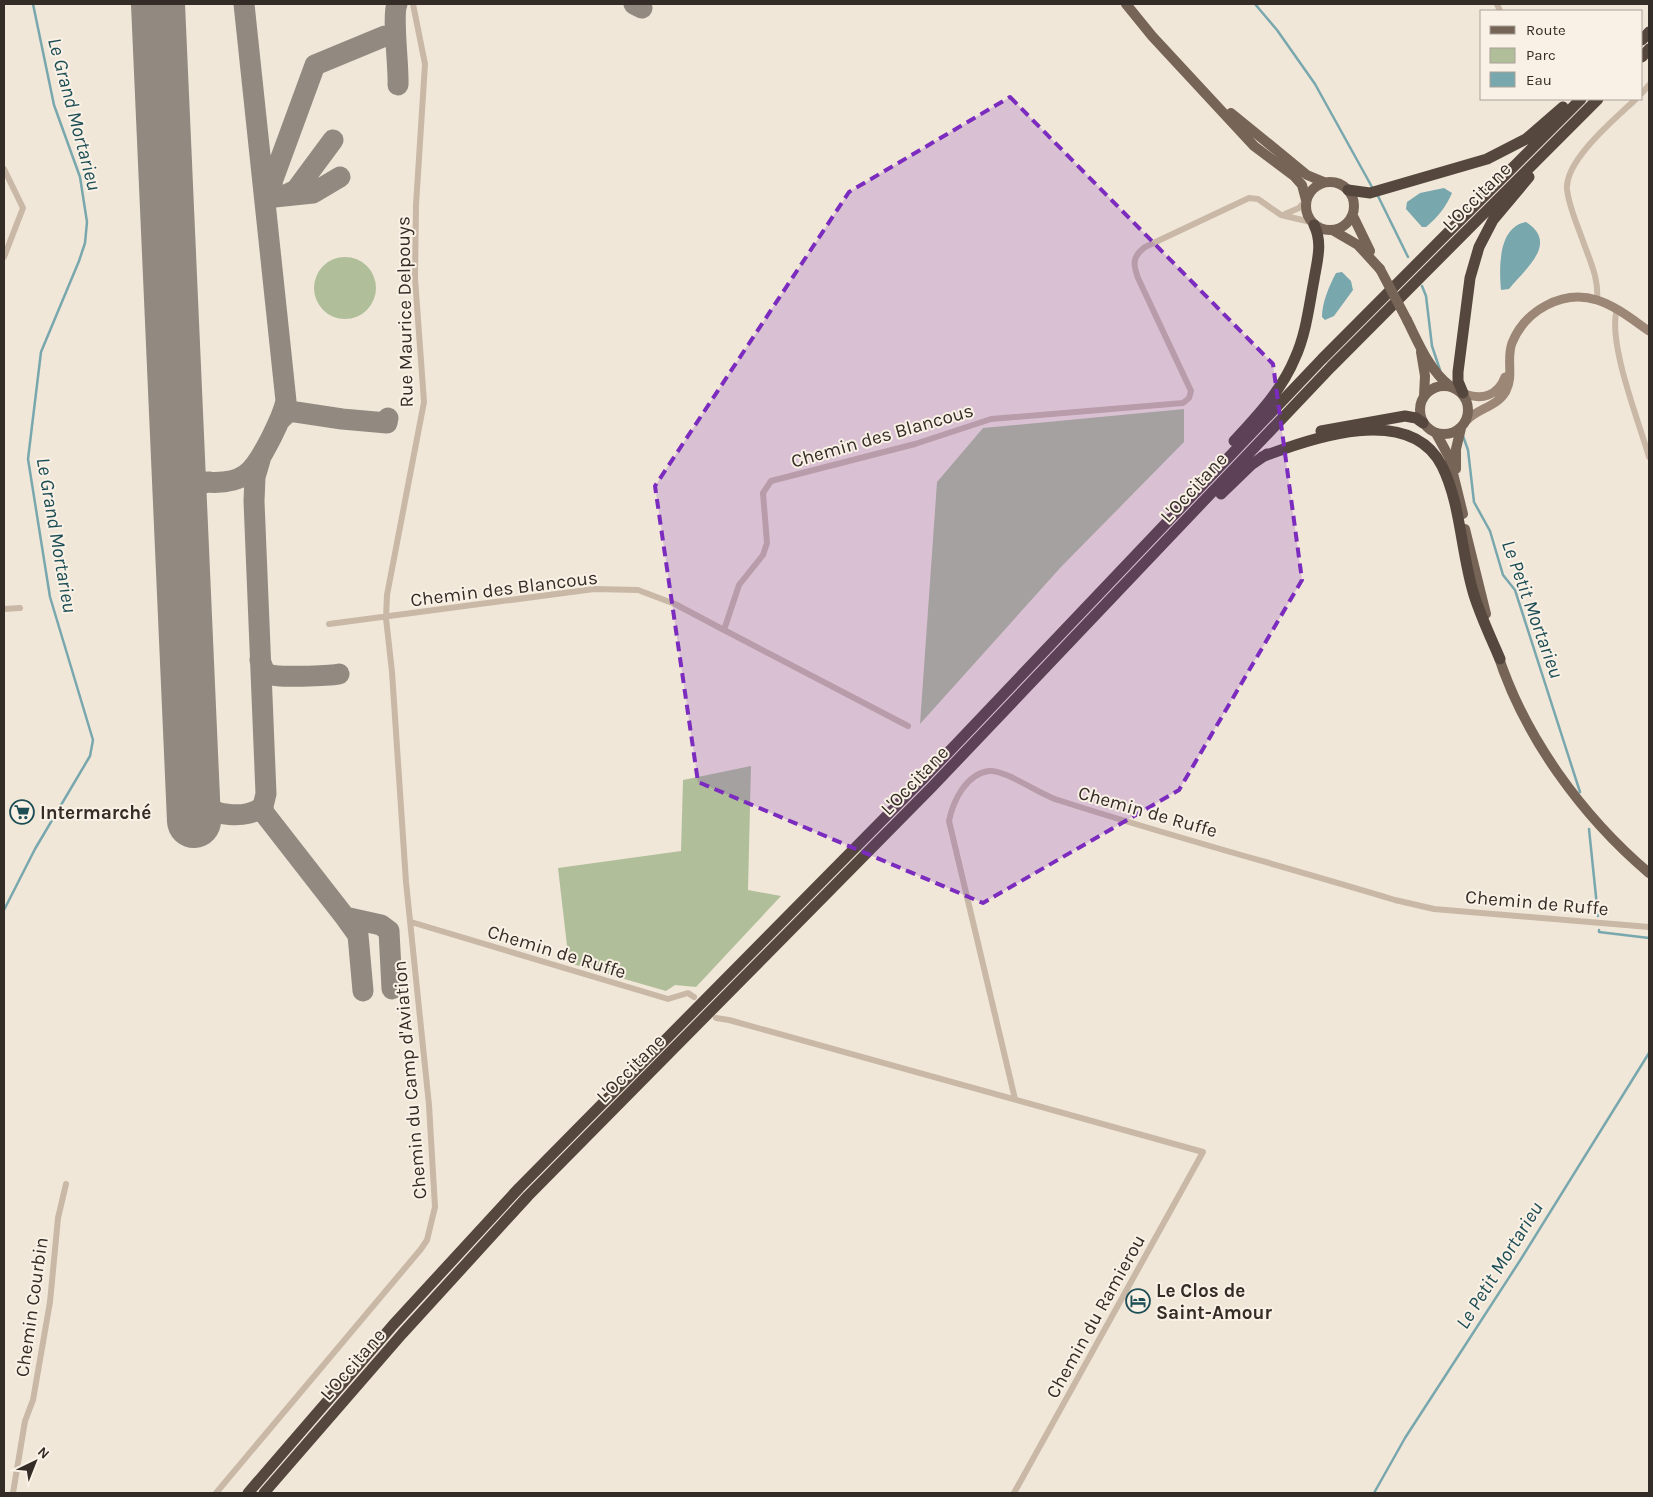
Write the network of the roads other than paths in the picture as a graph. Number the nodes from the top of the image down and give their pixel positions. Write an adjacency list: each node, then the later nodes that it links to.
1 (413, 4): 37 (street, Rue Maurice Delpouys)
2 (1126, 4): 3 (main road)
3 (1208, 95): 10 (main road); 12 (main road)
4 (1570, 100): 11 (highway)
5 (1580, 100): 33 (highway, L'Occitane)
6 (1598, 100): 25 (highway)
7 (1598, 100): 34 (highway, L'Occitane)
8 (1635, 100): 19 (street)
9 (4, 169): 17 (street)
10 (1324, 182): 11 (main road); 12 (main road)
11 (1348, 190): 14 (main road)
12 (1306, 200): 13 (street); 15 (main road)
13 (1281, 215): 15 (street, Chemin des Blancous); 39 (street, Chemin des Blancous)
14 (1353, 216): 16 (main road); 18 (main road)
15 (1312, 223): 16 (main road); 33 (highway)
16 (1334, 231): 18 (main road)
17 (4, 257)
18 (1380, 269): 22 (main road, bridge)
19 (1597, 300): 20 (main road); 23 (main road)
20 (1617, 310): 21 (main road); 31 (street)
21 (1649, 331)
22 (1420, 346): 24 (main road); 26 (main road)
23 (1509, 367): 25 (main road); 28 (main road)
24 (1450, 386): 25 (main road); 26 (main road)
25 (1463, 393): 28 (main road)
26 (1424, 396): 27 (main road)
27 (1424, 423): 29 (main road); 30 (highway)
28 (1464, 424): 29 (main road); 32 (main road)
29 (1436, 433): 32 (main road)
30 (1262, 457): 34 (highway); 40 (highway)
31 (1649, 457)
32 (1458, 493): 40 (main road)
33 (1145, 545): 51 (highway, L'Occitane)
34 (1135, 574): 52 (highway, L'Occitane)
35 (20, 608): 36 (street)
36 (4, 609)
37 (386, 618): 38 (street, Chemin des Blancous); 39 (street, Chemin des Blancous); 43 (street, Chemin du Camp d'Aviation)
38 (329, 624)
39 (724, 630): 41 (street)
40 (1500, 659): 42 (main road)
41 (908, 726)
42 (1649, 873)
43 (411, 922): 45 (street, Chemin de Ruffe); 50 (street, Chemin du Camp d'Aviation)
44 (1649, 927): 47 (street, Chemin de Ruffe)
45 (694, 997)
46 (716, 1018): 47 (street)
47 (1015, 1099): 53 (street, Chemin du Ramierou)
48 (66, 1184): 49 (street, Chemin Courbin)
49 (14, 1493)
50 (216, 1493)
51 (248, 1493)
52 (264, 1493)
53 (1014, 1493)

